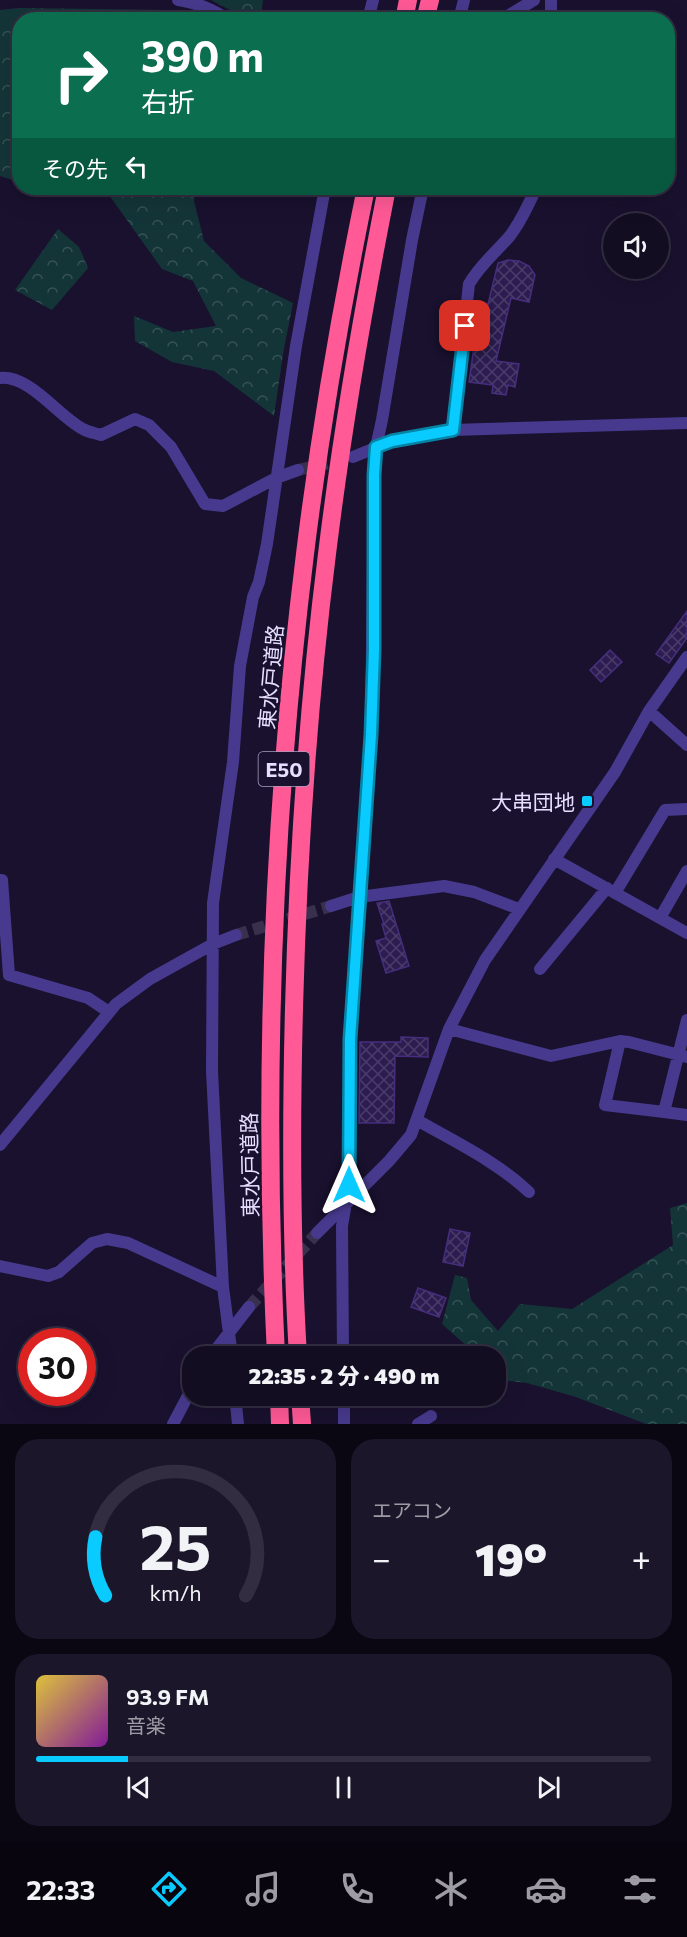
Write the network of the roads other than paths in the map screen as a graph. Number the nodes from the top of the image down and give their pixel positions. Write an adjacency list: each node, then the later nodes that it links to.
1 (178, 0): 3 (street)
2 (534, 0): 4 (street)
3 (217, 12)
4 (514, 12)
5 (324, 195): 16 (street)
6 (365, 195): 51 (highway, 東水戸道路 / E50)
7 (386, 195): 52 (highway, 東水戸道路 / E50)
8 (422, 195): 13 (street)
9 (533, 195): 12 (street)
10 (0, 378): 16 (street)
11 (687, 423): 12 (street)
12 (453, 430): 13 (street)
13 (376, 447): 14 (street); 25 (street)
14 (353, 458)
15 (298, 470): 16 (street)
16 (276, 478): 31 (street)
17 (685, 665): 18 (street)
18 (649, 711): 19 (street); 21 (street)
19 (687, 745)
20 (687, 809): 24 (street)
21 (554, 859): 24 (street); 27 (street)
22 (687, 871): 28 (street)
23 (0, 880): 33 (street)
24 (611, 890): 28 (street); 32 (street)
25 (358, 897): 26 (street); 27 (street); 43 (street)
26 (331, 906)
27 (519, 909): 35 (street)
28 (660, 918): 29 (street)
29 (687, 933)
30 (236, 935): 31 (street)
31 (213, 944): 33 (street); 46 (street)
32 (540, 969)
33 (109, 1012): 41 (street)
34 (687, 1020): 37 (street)
35 (450, 1029): 36 (street); 40 (street)
36 (620, 1041): 37 (street); 38 (street)
37 (683, 1055): 38 (street)
38 (664, 1112): 39 (street)
39 (687, 1115)
40 (417, 1120): 42 (street); 43 (street)
41 (0, 1145)
42 (528, 1192)
43 (346, 1204): 44 (street); 53 (street)
44 (317, 1233)
45 (0, 1266): 46 (street)
46 (224, 1287): 48 (street)
47 (249, 1307): 48 (street)
48 (229, 1330): 49 (street); 50 (street)
49 (218, 1346)
50 (231, 1346)
51 (276, 1346)
52 (298, 1346)
53 (343, 1346)
54 (182, 1406): 60 (street)
55 (237, 1406): 61 (street)
56 (279, 1406): 62 (highway)
57 (301, 1406): 63 (highway)
58 (344, 1406): 64 (street)
59 (431, 1416): 65 (street)
60 (173, 1424)
61 (238, 1424)
62 (280, 1424)
63 (302, 1424)
64 (344, 1424)
65 (418, 1424)

